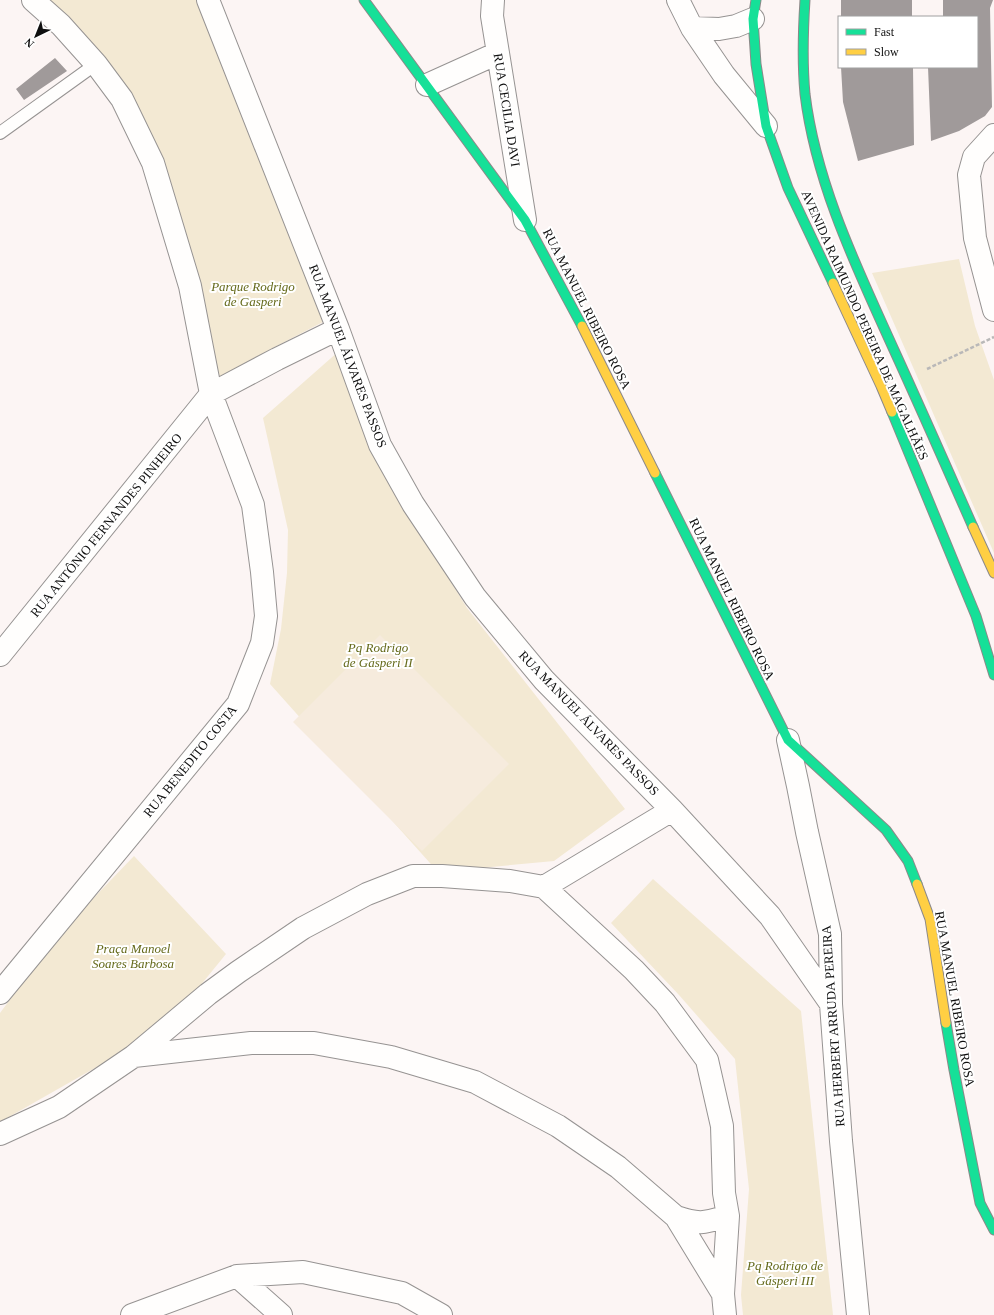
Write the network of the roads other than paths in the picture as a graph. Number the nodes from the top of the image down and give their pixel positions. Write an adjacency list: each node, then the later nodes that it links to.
1 (33, 0): 10 (street)
2 (208, 0): 17 (street, RUA MANUEL ÁLVARES PASSOS)
3 (364, 0): 11 (street, RUA MANUEL RIBEIRO ROSA)
4 (493, 0): 9 (street, RUA CECILIA DAVI)
5 (678, 0): 8 (street)
6 (805, 0): 19 (street, AVENIDA RAIMUNDO PEREIRA DE MAGALHÃES)
7 (755, 9): 8 (street); 12 (street, AVENIDA RAIMUNDO PEREIRA DE MAGALHÃES)
8 (692, 28): 12 (street)
9 (498, 53): 11 (street); 15 (street, RUA CECILIA DAVI)
10 (96, 64): 13 (lane); 18 (street)
11 (427, 85): 15 (street, RUA MANUEL RIBEIRO ROSA)
12 (766, 126): 21 (street, AVENIDA RAIMUNDO PEREIRA DE MAGALHÃES)
13 (0, 133)
14 (994, 135): 16 (street)
15 (526, 220): 22 (street, RUA MANUEL RIBEIRO ROSA)
16 (994, 310)
17 (338, 329): 18 (street, RUA ANTÔNIO FERNANDES PINHEIRO); 23 (street, RUA MANUEL ÁLVARES PASSOS)
18 (211, 394): 20 (street, RUA ANTÔNIO FERNANDES PINHEIRO); 25 (street, RUA BENEDITO COSTA)
19 (994, 573)
20 (4, 646)
21 (994, 675)
22 (788, 740): 26 (street, RUA HERBERT ARRUDA PEREIRA); 31 (street, RUA MANUEL RIBEIRO ROSA)
23 (672, 810): 24 (street); 26 (street, RUA MANUEL ÁLVARES PASSOS)
24 (544, 888): 27 (street); 29 (street)
25 (0, 993)
26 (831, 1004): 37 (street, RUA HERBERT ARRUDA PEREIRA)
27 (134, 1056): 28 (street); 30 (street)
28 (0, 1134)
29 (728, 1216): 30 (street); 33 (street)
30 (676, 1217): 33 (street)
31 (994, 1230)
32 (237, 1276): 34 (street); 35 (street); 36 (street)
33 (724, 1304)
34 (132, 1315)
35 (280, 1315)
36 (441, 1315)
37 (858, 1315)

